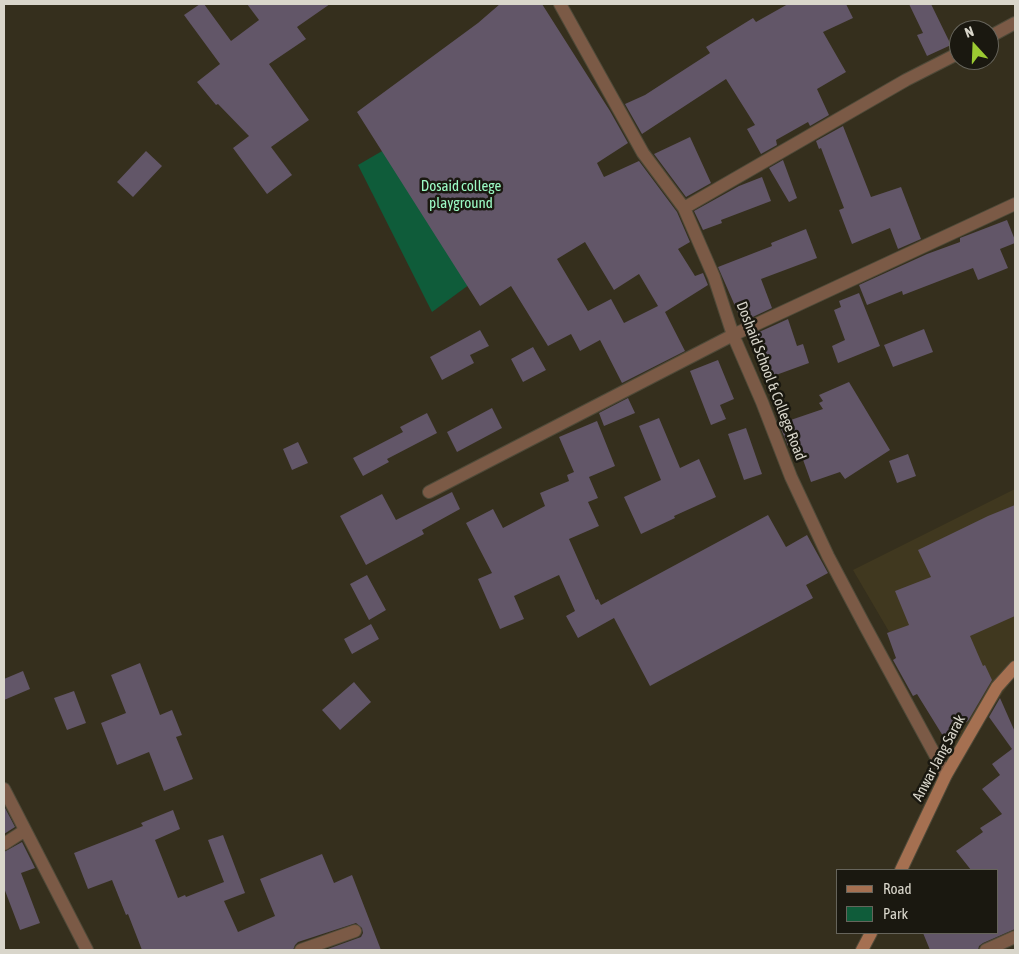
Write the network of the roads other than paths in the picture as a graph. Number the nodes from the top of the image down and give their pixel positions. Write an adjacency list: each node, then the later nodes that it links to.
1 (560, 4): 6 (street, Doshaid School & College Road)
2 (1015, 23): 3 (street)
3 (999, 32)
4 (949, 58): 6 (street)
5 (1015, 204): 7 (street)
6 (684, 208): 7 (street, Doshaid School & College Road)
7 (733, 335): 8 (street); 10 (street, Doshaid School & College Road)
8 (429, 492)
9 (1015, 667): 10 (main road, Anwar Jang Sarak)
10 (946, 775): 14 (main road, Anwar Jang Sarak)
11 (4, 789): 12 (street)
12 (24, 831): 13 (street); 18 (street)
13 (4, 844)
14 (901, 869)
15 (354, 930): 19 (street)
16 (870, 934): 20 (main road)
17 (1015, 936): 21 (street)
18 (87, 950)
19 (302, 950)
20 (862, 950)
21 (986, 950)

